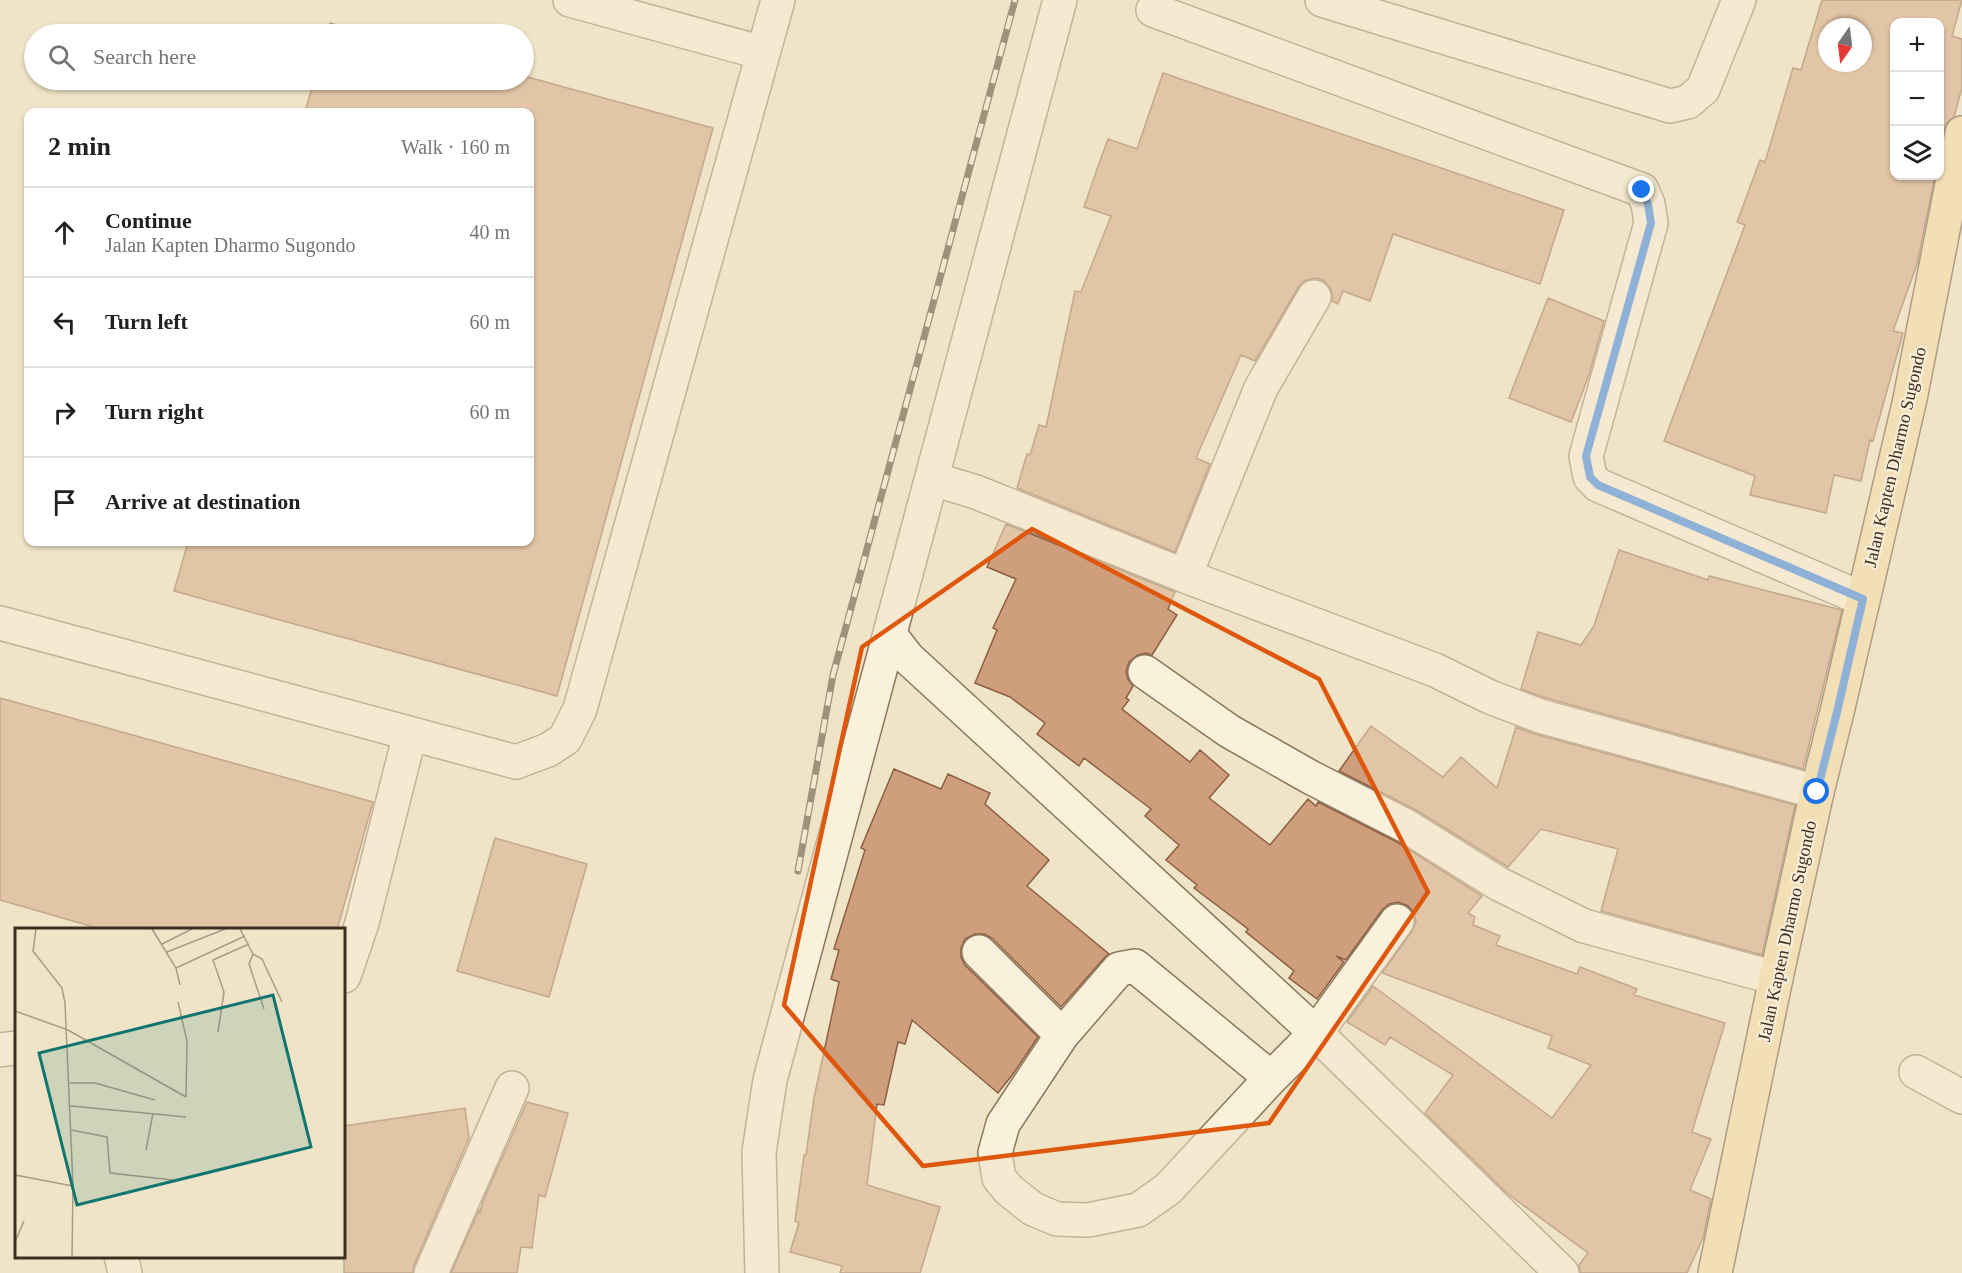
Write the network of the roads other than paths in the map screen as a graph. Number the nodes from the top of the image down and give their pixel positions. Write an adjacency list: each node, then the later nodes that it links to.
1 (570, 0): 7 (street)
2 (778, 0): 7 (street)
3 (1060, 0): 10 (street)
4 (1322, 0): 5 (street)
5 (1740, 0)
6 (1153, 10): 12 (street)
7 (763, 53): 16 (street)
8 (1960, 148): 12 (main road, Jalan Kapten Dharmo Sugondo)
9 (1314, 297): 11 (street)
10 (933, 479): 11 (street); 14 (street)
11 (1185, 576): 17 (street)
12 (1863, 599): 17 (main road, Jalan Kapten Dharmo Sugondo)
13 (0, 623): 16 (street)
14 (891, 636): 22 (street); 33 (street)
15 (1145, 672): 21 (street)
16 (410, 734): 20 (street)
17 (1817, 792): 21 (main road, Jalan Kapten Dharmo Sugondo)
18 (1397, 921): 22 (street)
19 (979, 952): 23 (street)
20 (345, 973)
21 (1776, 978): 35 (main road, Jalan Kapten Dharmo Sugondo)
22 (1316, 1033): 27 (street); 34 (street)
23 (1062, 1035): 27 (street); 27 (street)
24 (15, 1048): 25 (street)
25 (0, 1050)
26 (1916, 1072): 29 (street)
27 (1270, 1078)
28 (512, 1088): 32 (street)
29 (1962, 1097)
30 (121, 1258): 31 (street)
31 (125, 1273)
32 (431, 1273)
33 (762, 1273)
34 (1562, 1273)
35 (1715, 1273)

